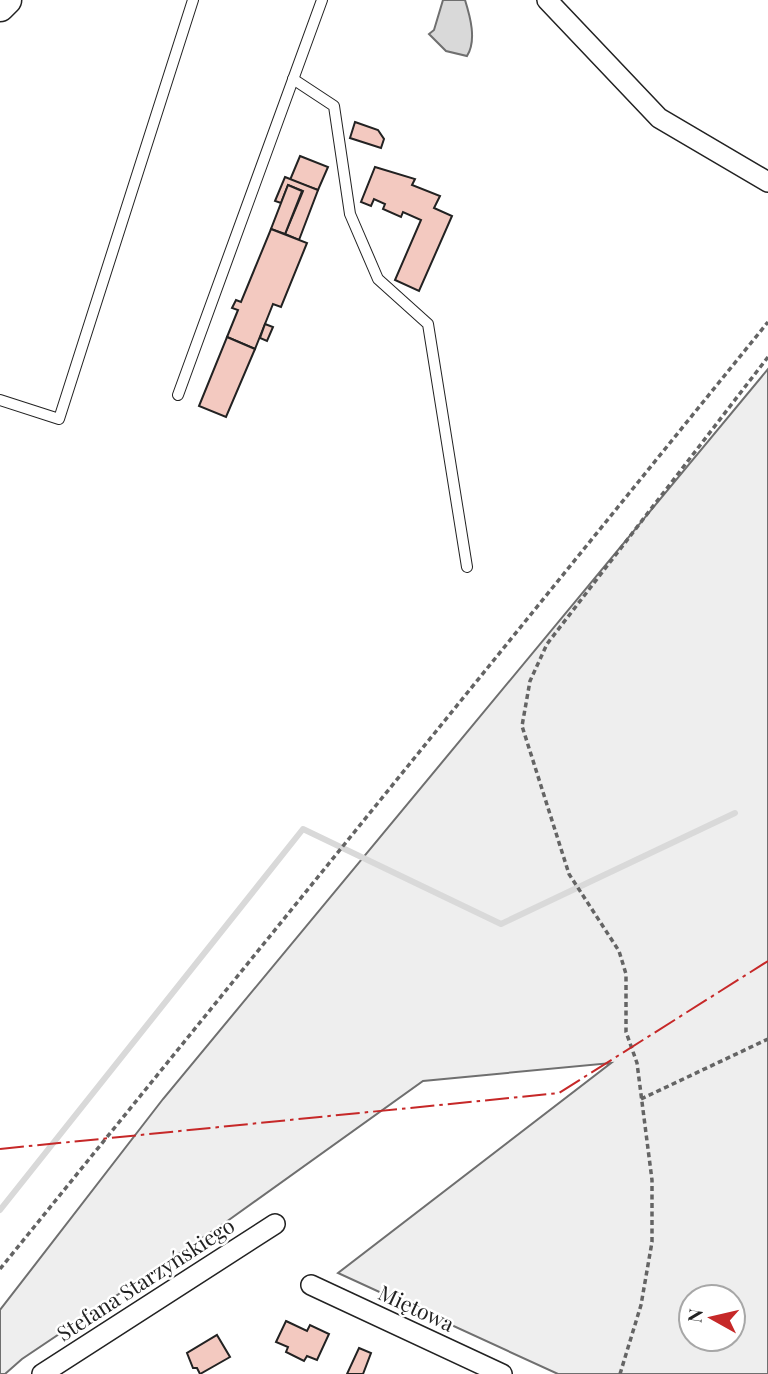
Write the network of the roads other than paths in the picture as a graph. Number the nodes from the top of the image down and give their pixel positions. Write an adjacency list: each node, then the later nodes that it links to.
1 (7, 0): 5 (street)
2 (193, 0): 9 (lane)
3 (322, 0): 6 (lane)
4 (547, 0): 7 (street)
5 (0, 7)
6 (293, 79): 8 (lane); 10 (lane)
7 (768, 182)
8 (178, 395)
9 (0, 400)
10 (467, 567)
11 (275, 1224): 13 (street, Stefana Starzyńskiego)
12 (311, 1285): 14 (street, Miętowa)
13 (42, 1374)
14 (502, 1374)

